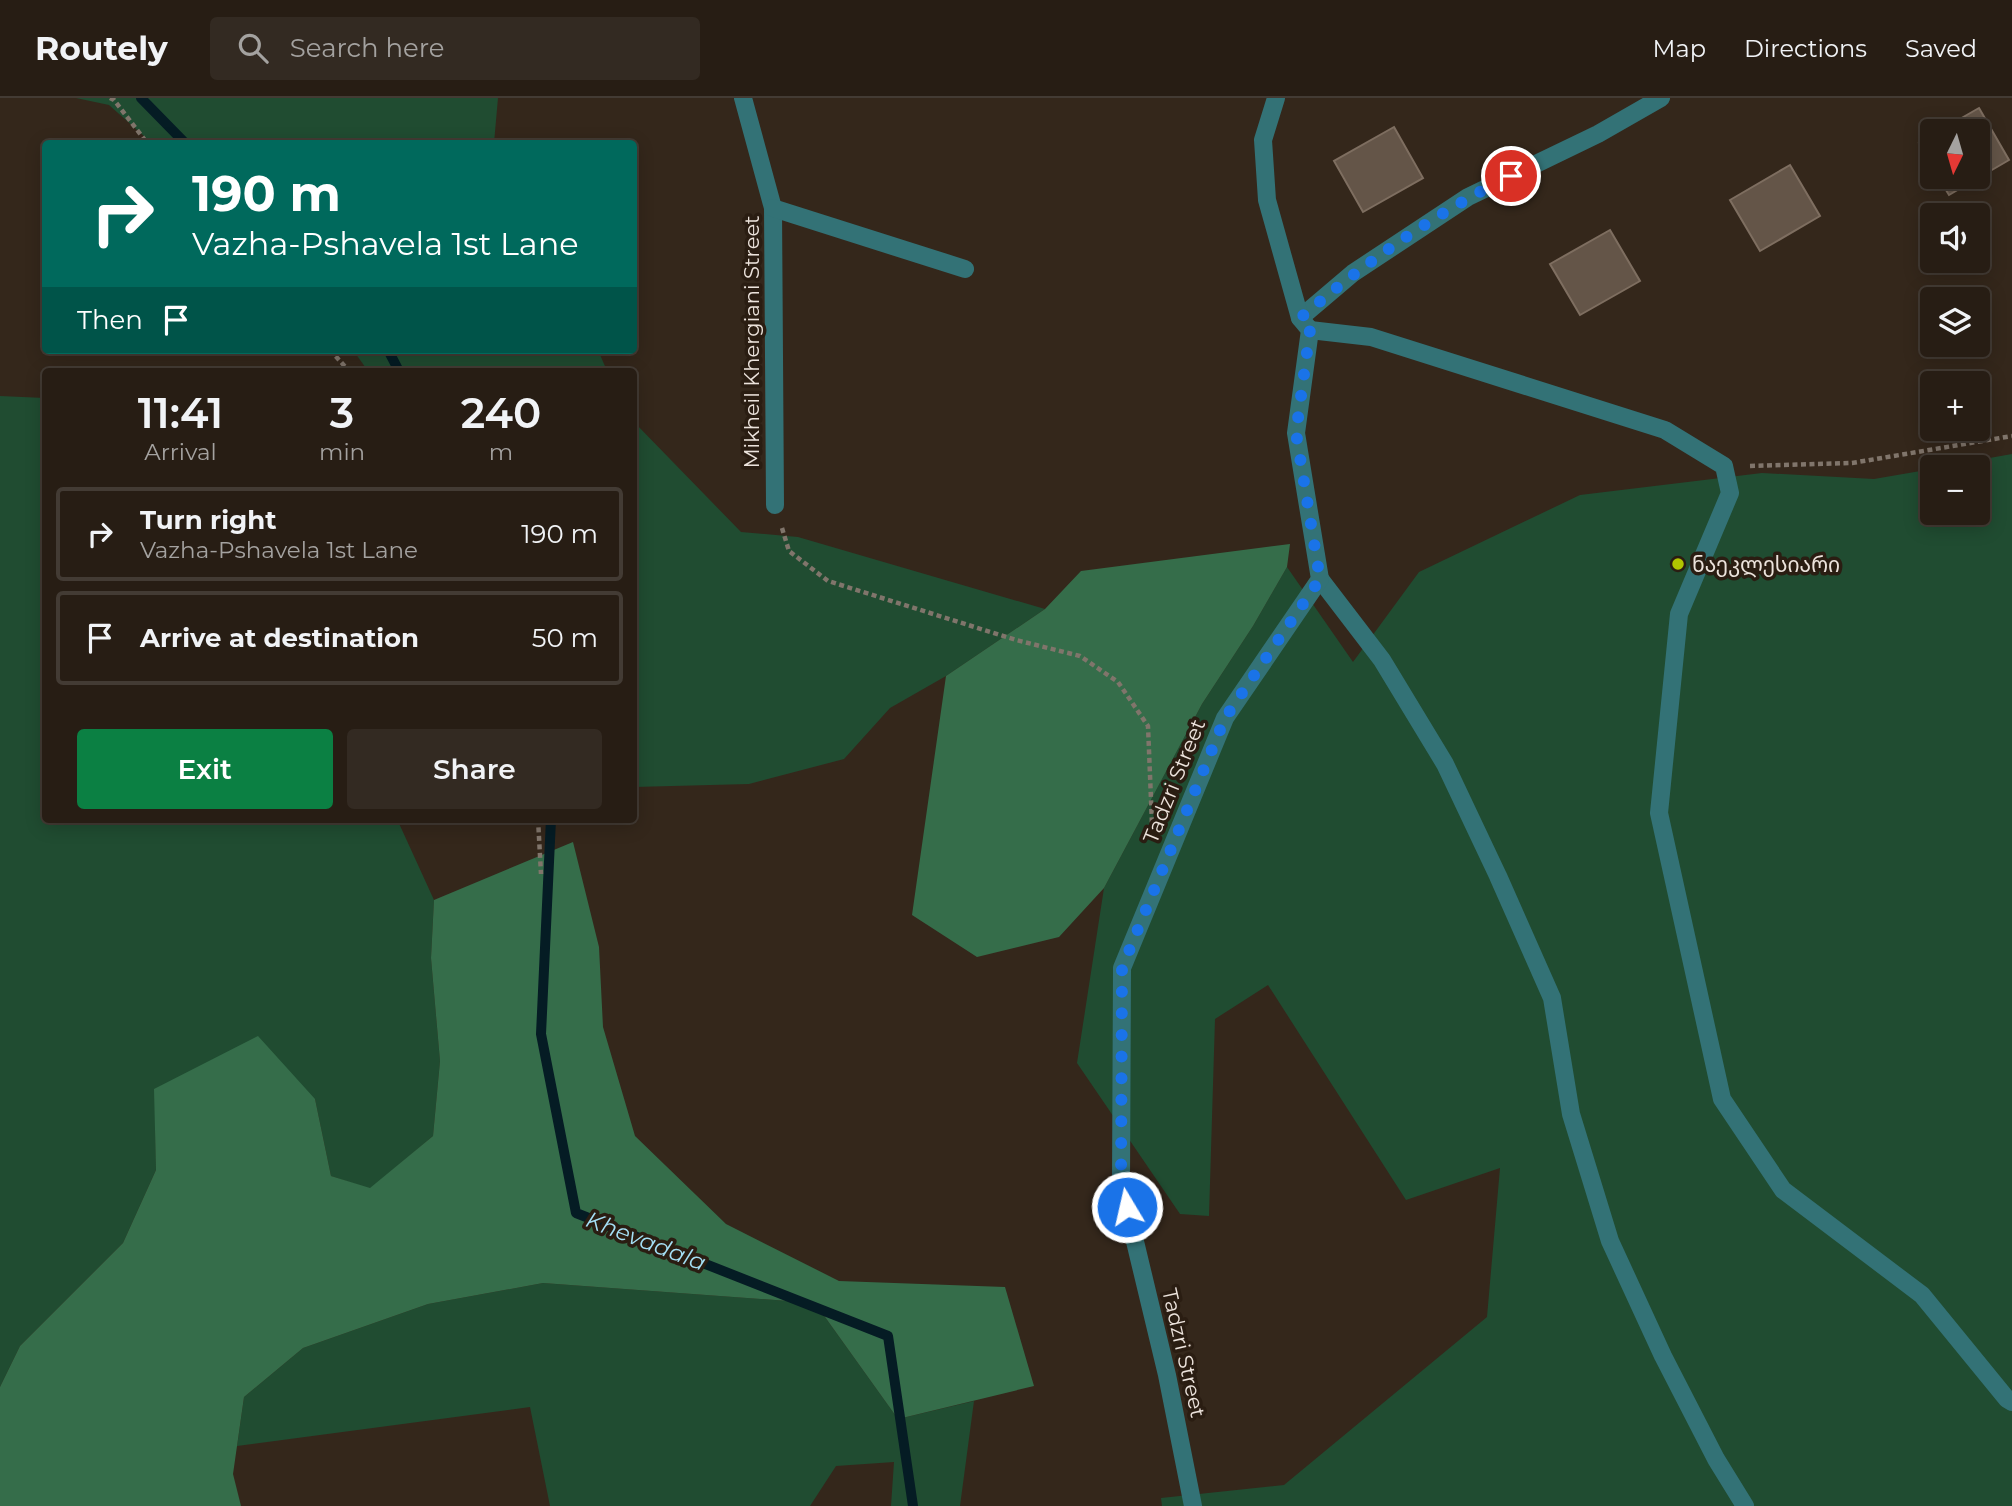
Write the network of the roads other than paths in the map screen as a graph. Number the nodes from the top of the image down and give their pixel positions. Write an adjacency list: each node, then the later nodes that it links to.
1 (743, 98): 4 (street, Mikheil Khergiani Street)
2 (1276, 98): 6 (street)
3 (1661, 98): 6 (street)
4 (773, 208): 5 (street); 7 (street, Mikheil Khergiani Street)
5 (965, 270)
6 (1305, 324): 8 (street); 9 (street)
7 (775, 505)
8 (1320, 579): 10 (street, Tadzri Street); 11 (street)
9 (2012, 1402)
10 (1193, 1506)
11 (1745, 1506)

